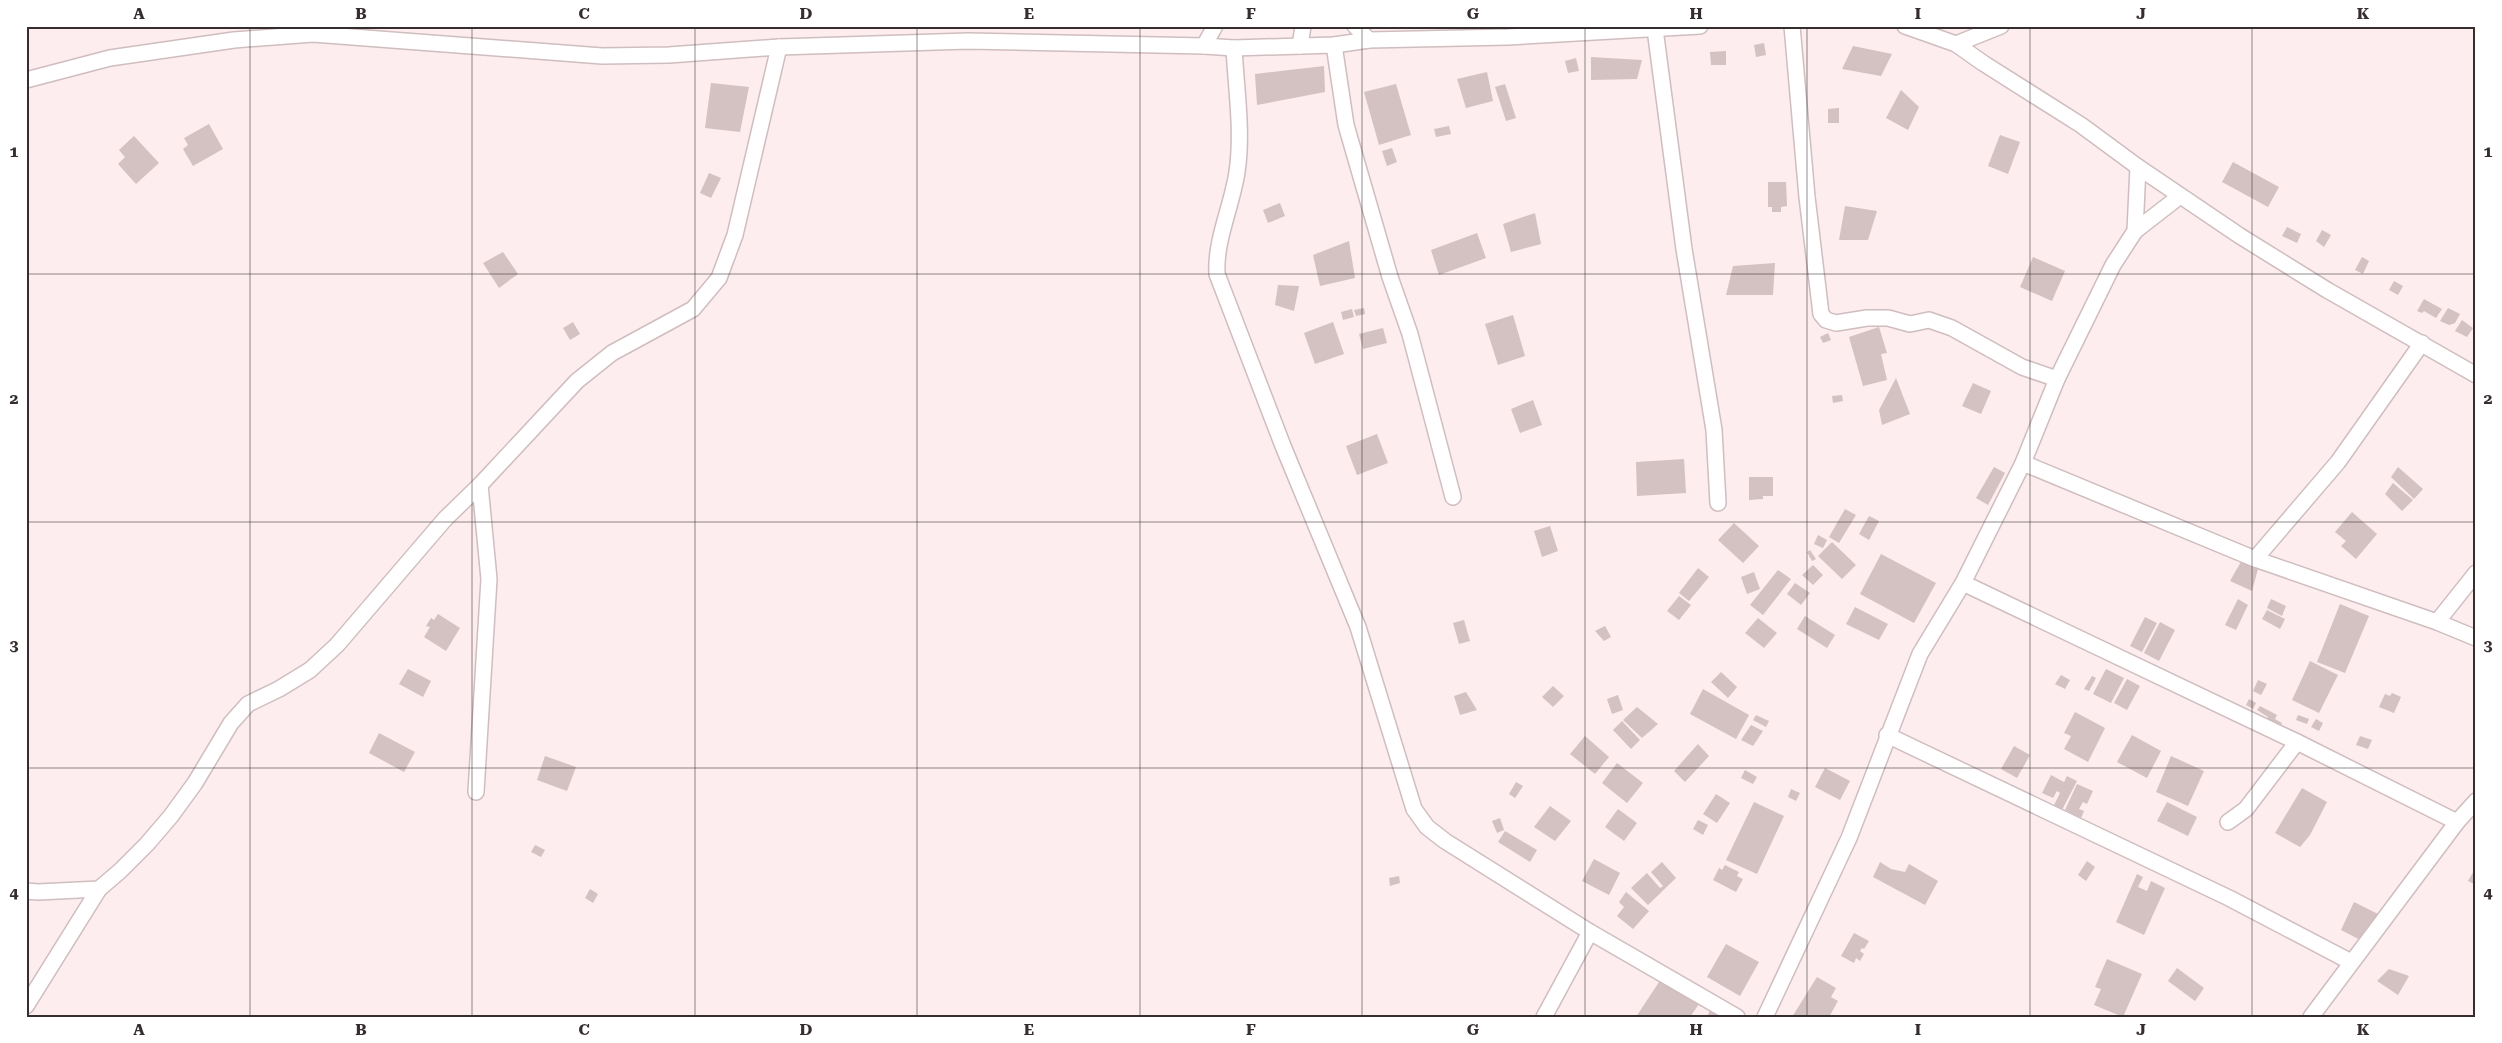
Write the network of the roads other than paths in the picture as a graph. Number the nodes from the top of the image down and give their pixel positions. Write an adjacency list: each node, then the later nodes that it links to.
1 (1215, 26): 14 (street)
2 (1303, 26): 15 (street)
3 (1355, 26): 11 (street)
4 (1700, 26): 8 (street)
5 (1792, 26): 24 (street)
6 (1905, 26): 9 (street)
7 (2001, 26): 12 (street)
8 (1655, 29): 11 (street); 28 (street)
9 (1935, 31): 12 (street)
10 (232, 33): 16 (street); 18 (street)
11 (1369, 40): 13 (street)
12 (1956, 44): 19 (street)
13 (1334, 45): 15 (street); 27 (street)
14 (1204, 46): 16 (street); 17 (street)
15 (1300, 46): 17 (street)
16 (779, 47): 26 (street)
17 (1234, 48): 42 (street)
18 (26, 80)
19 (2138, 167): 20 (street); 21 (street)
20 (2180, 196): 21 (street); 22 (street)
21 (2135, 231): 24 (street)
22 (2422, 343): 23 (street); 29 (street)
23 (2476, 375)
24 (2057, 379): 25 (street)
25 (2023, 463): 29 (street); 31 (street)
26 (480, 485): 36 (street); 40 (street)
27 (1453, 497)
28 (1718, 503)
29 (2255, 559): 32 (street)
30 (2476, 573): 32 (street)
31 (1963, 583): 34 (street); 35 (street)
32 (2437, 622): 33 (street)
33 (2476, 638)
34 (1887, 734): 43 (street); 48 (street)
35 (2297, 742): 38 (street); 39 (street)
36 (476, 792)
37 (2476, 801): 39 (street)
38 (2228, 822)
39 (2457, 822): 43 (street)
40 (99, 889): 41 (street); 44 (street)
41 (26, 891)
42 (1590, 932): 46 (street); 47 (street)
43 (2351, 962): 49 (street)
44 (31, 988): 45 (street)
45 (26, 1006)
46 (1544, 1017)
47 (1737, 1017)
48 (1765, 1017)
49 (2311, 1017)

